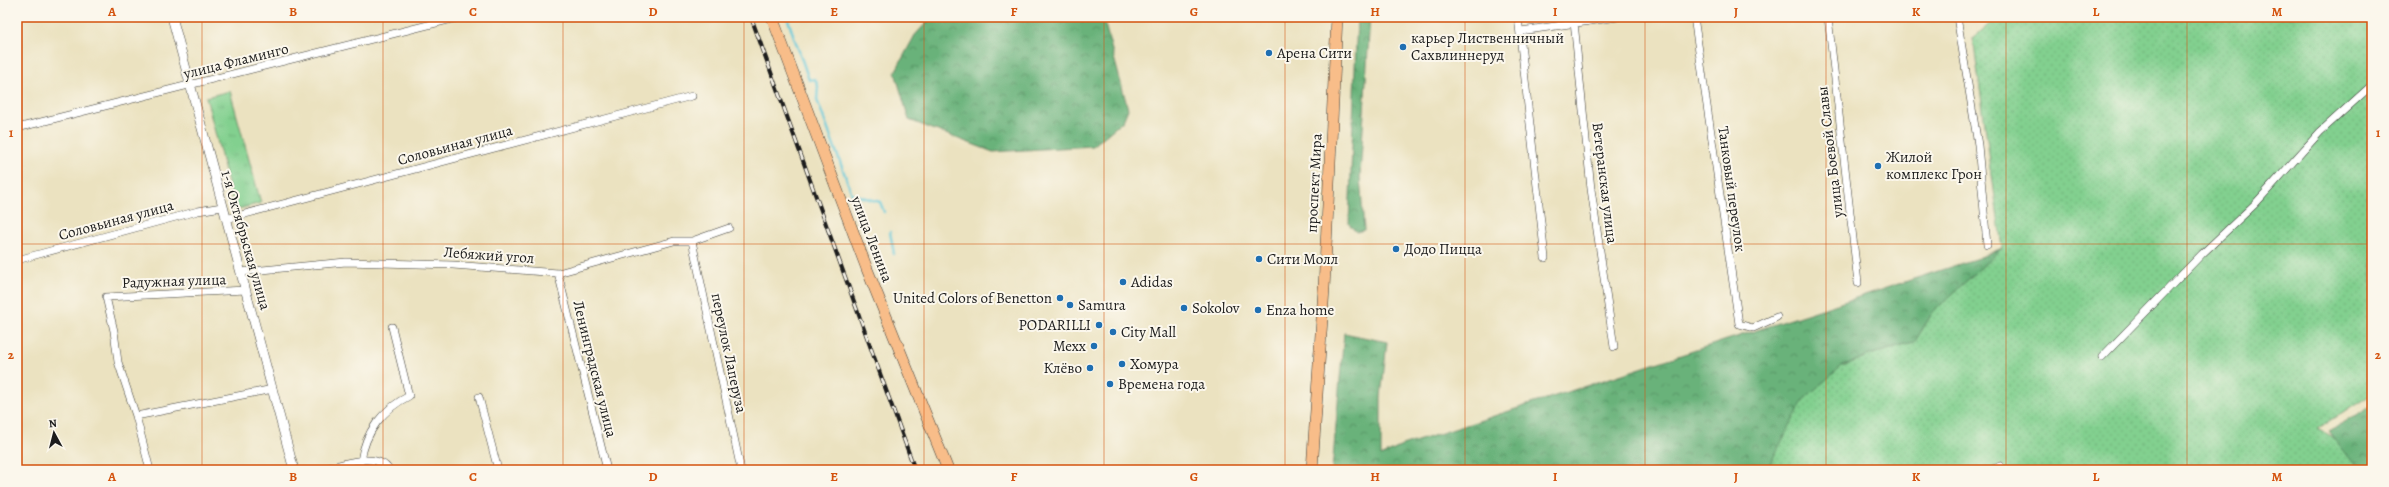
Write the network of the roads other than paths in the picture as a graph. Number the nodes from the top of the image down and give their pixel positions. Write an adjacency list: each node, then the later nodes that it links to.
1 (172, 17): 13 (street, 1-я Октябрьская улица)
2 (460, 17): 13 (street, улица Фламинго)
3 (772, 17): 44 (main road, улица Ленина)
4 (1337, 17): 34 (main road, проспект Мира)
5 (1518, 17): 11 (street)
6 (1618, 17): 10 (street)
7 (1694, 17): 27 (street, Танковый переулок)
8 (1828, 17): 25 (street, улица Боевой Славы)
9 (1956, 17): 20 (street)
10 (1574, 22): 11 (street); 29 (street, Ветеранская улица)
11 (1521, 31): 21 (street)
12 (2372, 85): 30 (street)
13 (189, 86): 15 (street, улица Фламинго); 16 (street, 1-я Октябрьская улица)
14 (692, 96): 17 (street, Соловьиная улица)
15 (17, 128)
16 (222, 207): 17 (street, 1-я Октябрьская улица); 22 (street, Соловьиная улица)
17 (226, 219): 23 (street, 1-я Октябрьская улица)
18 (729, 228): 19 (street, Лебяжий угол)
19 (692, 241): 24 (street, Лебяжий угол); 43 (street, переулок Лаперуза)
20 (1988, 245)
21 (1545, 258)
22 (17, 260)
23 (241, 272): 24 (street, Лебяжий угол); 26 (street, 1-я Октябрьская улица)
24 (558, 273): 42 (street, Ленинградская улица)
25 (1858, 283)
26 (246, 290): 31 (street, 1-я Октябрьская улица); 33 (street, Радужная улица)
27 (1777, 317)
28 (392, 327): 35 (street)
29 (1614, 347)
30 (2102, 357)
31 (273, 389): 33 (street); 38 (street, 1-я Октябрьская улица)
32 (479, 397): 41 (street)
33 (136, 416): 37 (street, Радужная улица)
34 (1315, 428): 45 (main road); 46 (main road, проспект Мира)
35 (361, 461): 39 (street); 40 (street)
36 (2000, 466): 47 (street)
37 (150, 470)
38 (294, 470)
39 (322, 470)
40 (389, 470)
41 (498, 470)
42 (607, 470)
43 (741, 470)
44 (948, 470)
45 (1307, 470)
46 (1312, 470)
47 (1992, 470)

